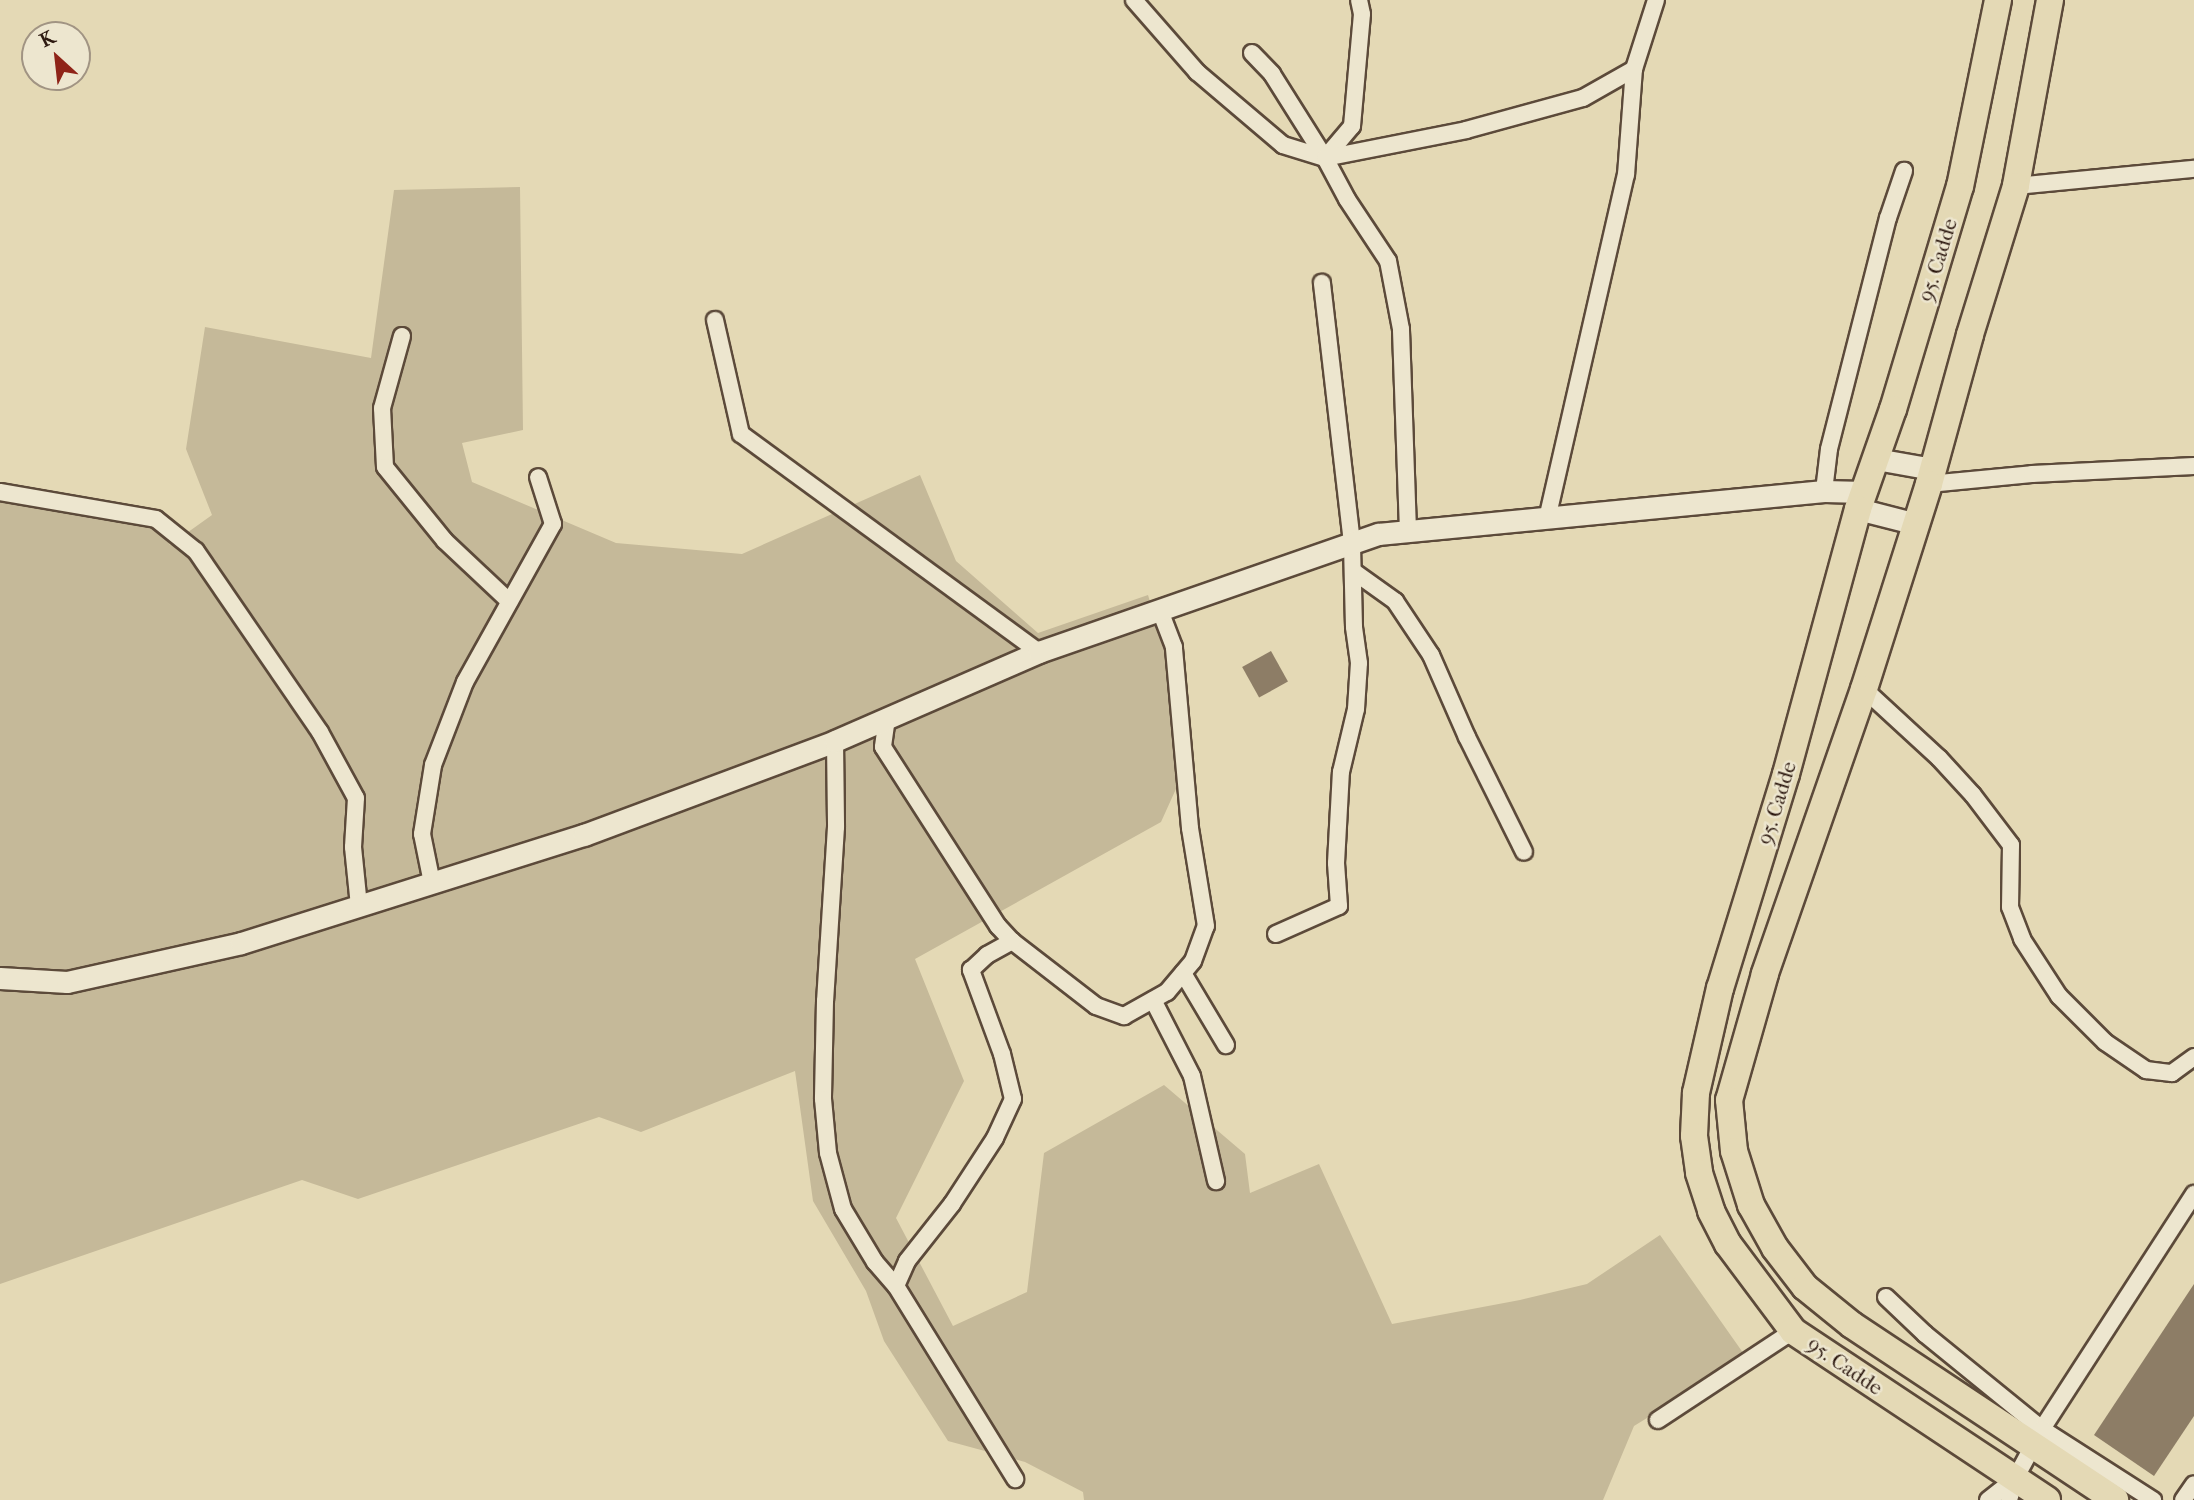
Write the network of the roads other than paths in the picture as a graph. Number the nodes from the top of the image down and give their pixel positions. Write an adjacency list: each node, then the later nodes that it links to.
1 (1134, 0): 8 (street)
2 (1359, 0): 8 (street)
3 (1656, 0): 7 (street)
4 (1997, 0): 15 (main road, 95. Cadde)
5 (2050, 0): 11 (main road, 95. Cadde)
6 (1252, 53): 8 (street)
7 (1634, 69): 8 (street); 22 (street)
8 (1325, 159): 24 (street)
9 (2194, 169): 11 (street)
10 (1904, 171): 19 (street)
11 (2016, 186): 18 (main road, 95. Cadde)
12 (1322, 284): 25 (street)
13 (715, 320): 29 (street)
14 (402, 336): 27 (street)
15 (1876, 459): 18 (street); 21 (main road, 95. Cadde)
16 (2194, 466): 18 (street)
17 (538, 477): 27 (street)
18 (1931, 477): 23 (main road, 95. Cadde)
19 (1824, 491): 21 (street); 22 (street)
20 (0, 492): 35 (street)
21 (1861, 500): 23 (street); 47 (main road, 95. Cadde)
22 (1546, 519): 24 (street)
23 (1917, 524): 30 (main road, 95. Cadde)
24 (1408, 531): 25 (street)
25 (1352, 543): 26 (street); 28 (street)
26 (1353, 571): 33 (street); 36 (street)
27 (509, 601): 34 (street)
28 (1160, 610): 29 (street); 38 (street)
29 (1039, 652): 31 (street)
30 (1864, 690): 42 (street); 49 (main road, 95. Cadde)
31 (887, 718): 32 (street); 37 (street)
32 (835, 741): 34 (street); 45 (street)
33 (1524, 852)
34 (432, 883): 35 (street)
35 (359, 906): 39 (street)
36 (1276, 934)
37 (1012, 941): 40 (street); 45 (street)
38 (1183, 973): 40 (street); 41 (street)
39 (0, 978)
40 (1153, 1000): 43 (street)
41 (1226, 1045)
42 (2194, 1057)
43 (1216, 1181)
44 (2194, 1194): 49 (street)
45 (896, 1286): 50 (street)
46 (1886, 1297): 49 (street)
47 (1793, 1331): 48 (street); 52 (main road, 95. Cadde)
48 (1658, 1420)
49 (2036, 1438): 52 (street); 55 (main road, 95. Cadde); 56 (street)
50 (1014, 1479)
51 (2194, 1484): 57 (street)
52 (2012, 1489): 53 (street); 54 (main road, 95. Cadde)
53 (1988, 1500)
54 (2047, 1500)
55 (2115, 1500)
56 (2153, 1500)
57 (2183, 1500)

